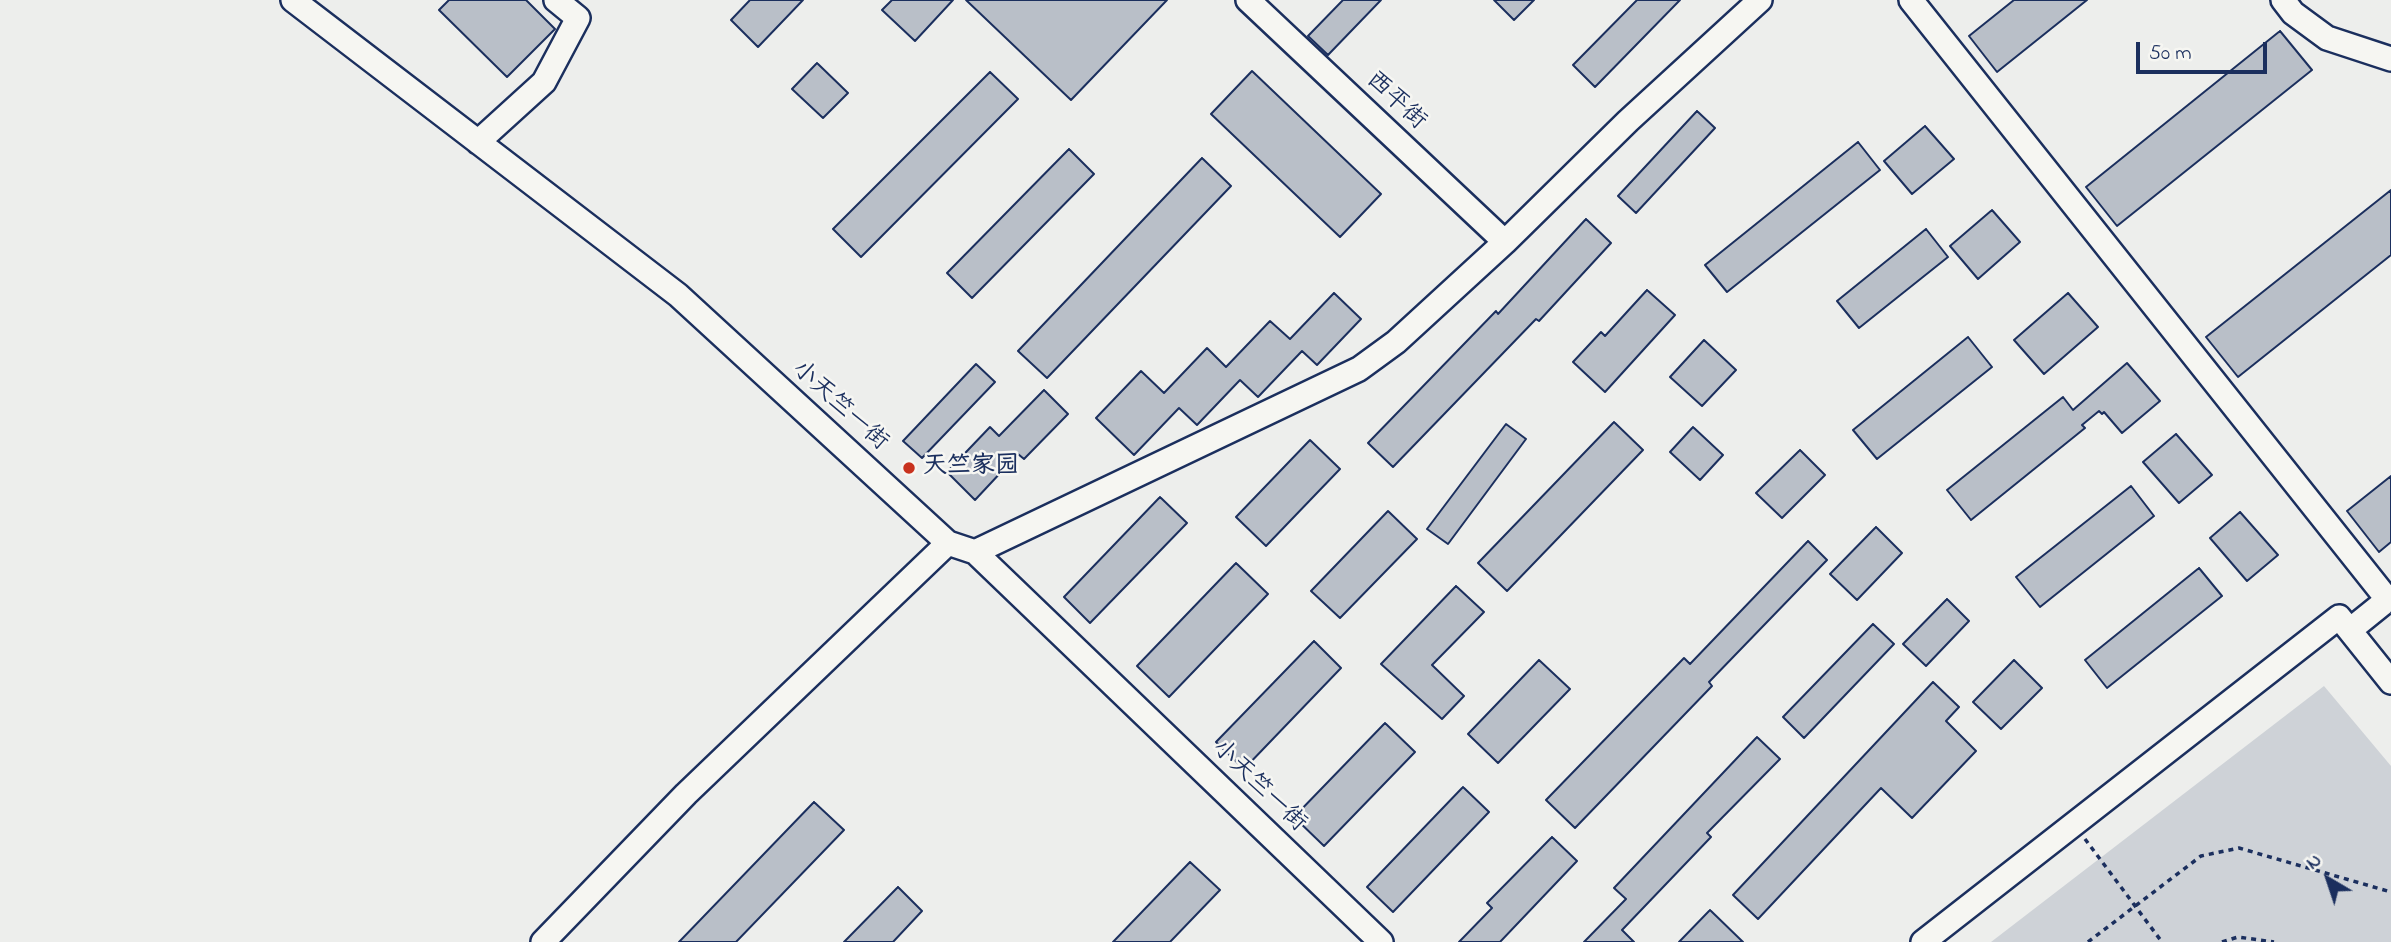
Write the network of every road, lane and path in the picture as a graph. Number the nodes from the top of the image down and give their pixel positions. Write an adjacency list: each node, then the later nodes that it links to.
1 (293, 0): 8 (street, 小天竺一街)
2 (556, 0): 8 (street)
3 (1248, 0): 9 (street, 西平街)
4 (1760, 0): 9 (street)
5 (1911, 0): 12 (street)
6 (2283, 0): 7 (street)
7 (2391, 59)
8 (478, 142): 10 (street, 小天竺一街)
9 (1505, 242): 11 (street)
10 (948, 543): 11 (street, 小天竺一街); 18 (street)
11 (975, 552): 19 (street, 小天竺一街)
12 (2389, 598): 13 (street)
13 (2350, 630): 14 (street); 15 (street)
14 (2391, 682)
15 (2073, 823): 17 (path); 20 (street)
16 (2391, 892): 17 (path)
17 (2135, 906): 21 (path); 22 (path)
18 (543, 942)
19 (1381, 942)
20 (1923, 942)
21 (2088, 942)
22 (2162, 942)
23 (2222, 942): 24 (path)
24 (2274, 942)

